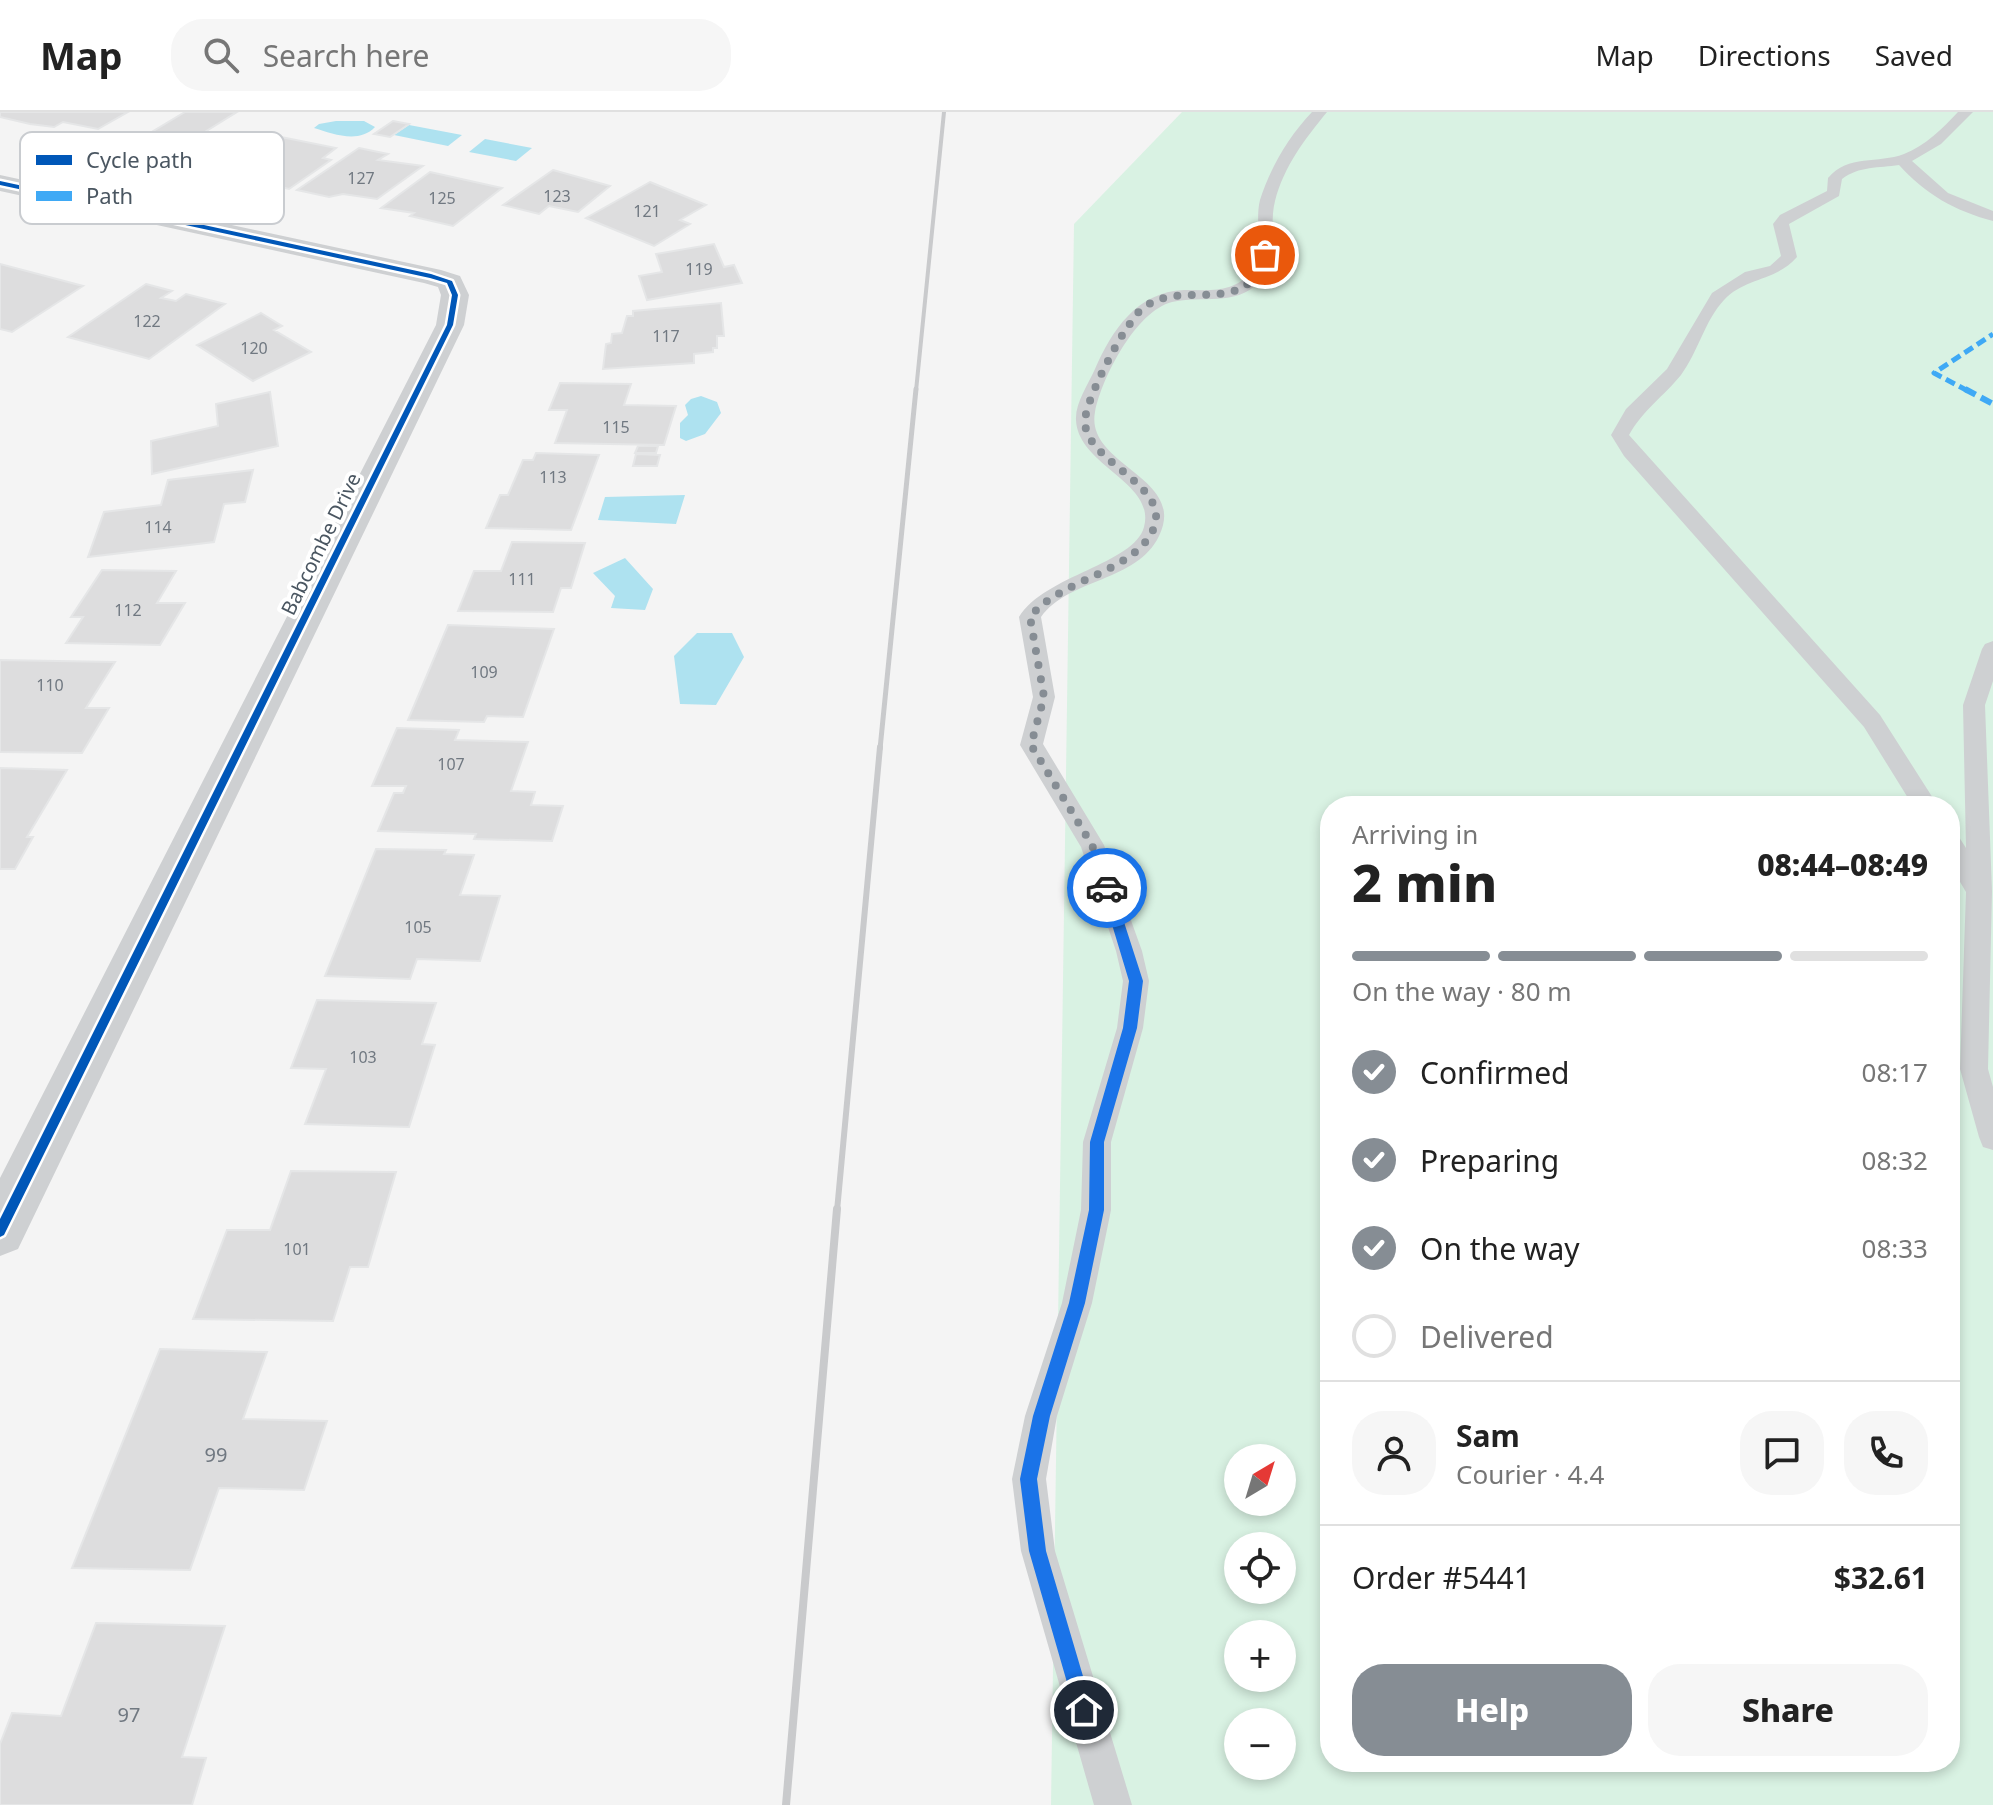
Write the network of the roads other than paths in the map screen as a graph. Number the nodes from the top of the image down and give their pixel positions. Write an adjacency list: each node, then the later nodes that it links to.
1 (1320, 112): 14 (lane)
2 (1966, 112): 3 (lane)
3 (1903, 160): 6 (lane); 9 (lane)
4 (0, 183): 5 (street, Babcombe Drive)
5 (20, 187)
6 (1993, 216)
7 (190, 224): 13 (street, Babcombe Drive)
8 (1993, 649): 11 (lane)
9 (1920, 796)
10 (1960, 858): 11 (lane)
11 (1986, 893): 12 (lane)
12 (1993, 1137)
13 (0, 1231)
14 (1113, 1805)

